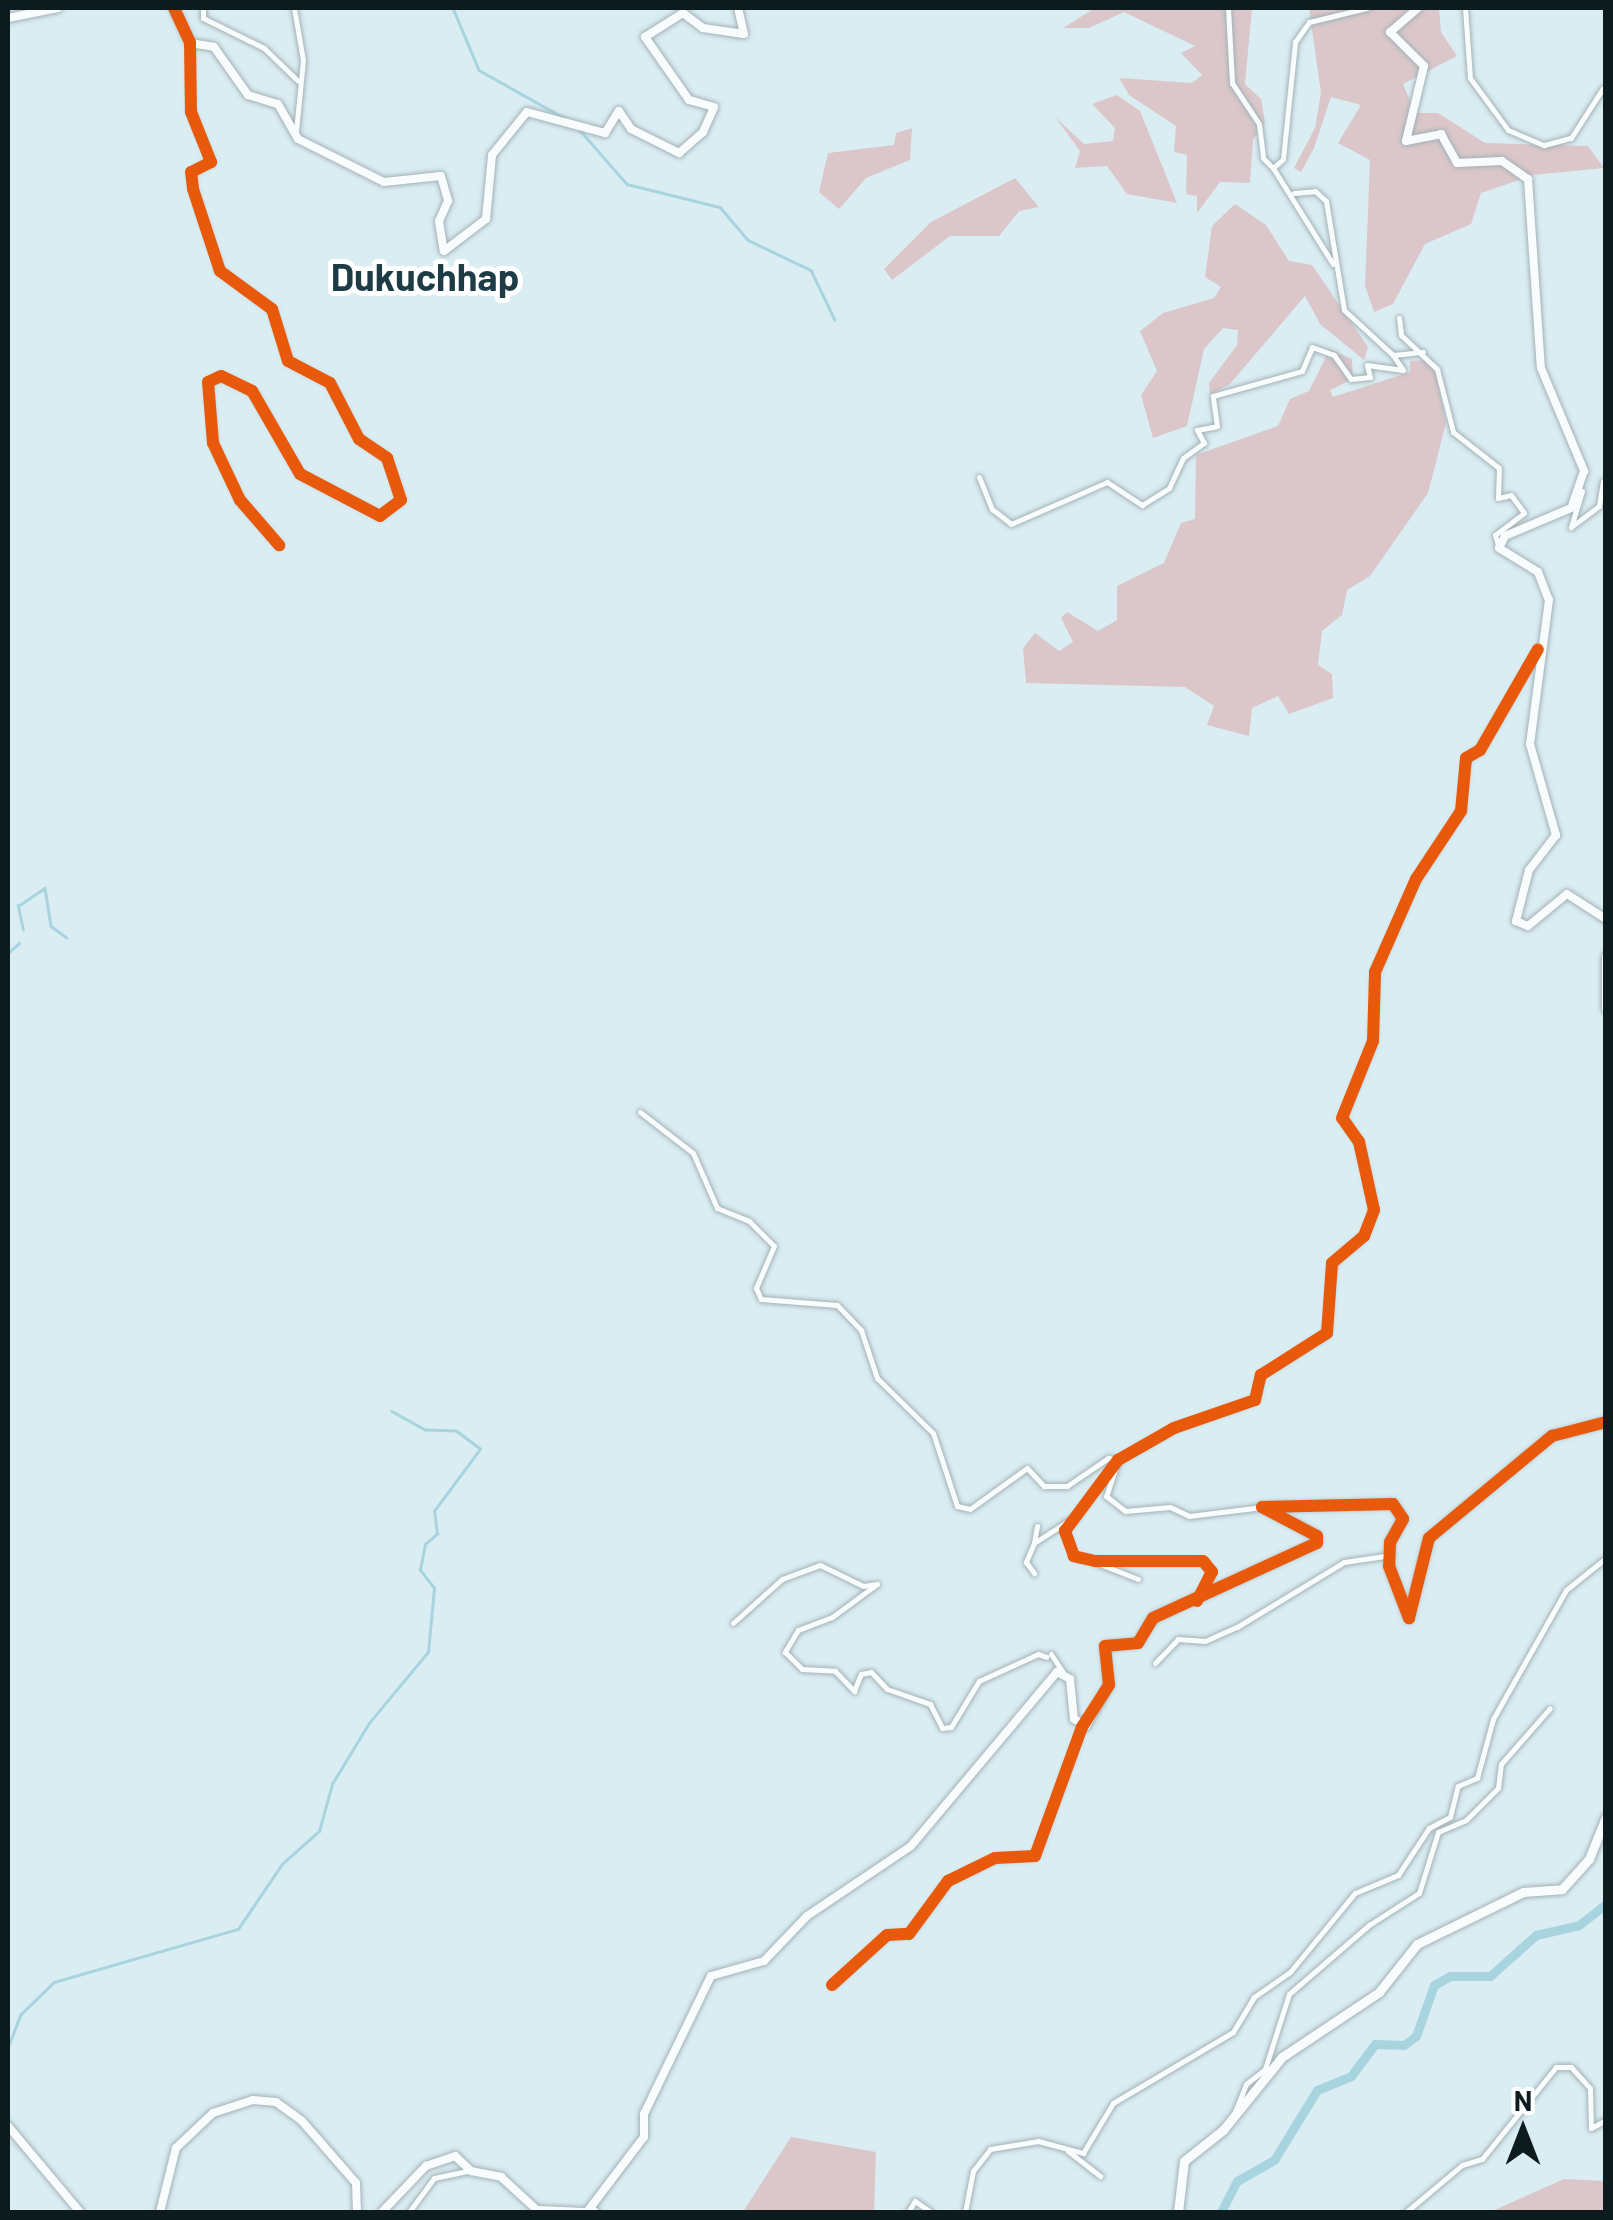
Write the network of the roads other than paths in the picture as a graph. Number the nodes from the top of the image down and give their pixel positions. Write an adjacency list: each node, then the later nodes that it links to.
1 (58, 8): 10 (street)
2 (174, 8): 11 (street)
3 (203, 8): 12 (street)
4 (294, 8): 12 (street)
5 (738, 8): 14 (street)
6 (1228, 8): 15 (street)
7 (1367, 8): 15 (street)
8 (1418, 8): 23 (street)
9 (1465, 8): 13 (street)
10 (8, 18)
11 (190, 44): 14 (street); 24 (street)
12 (298, 82): 14 (street)
13 (1603, 88)
14 (300, 139)
15 (1272, 168): 16 (street)
16 (1294, 193): 17 (street); 17 (street)
17 (1333, 264): 20 (street)
18 (1399, 318): 19 (street)
19 (1424, 352): 20 (street); 25 (street)
20 (1393, 355): 21 (street)
21 (979, 478)
22 (1603, 481): 23 (street)
23 (1582, 491): 25 (street)
24 (279, 545)
25 (1499, 548): 26 (street)
26 (1538, 649): 27 (street); 32 (street)
27 (1606, 919)
28 (1606, 957): 29 (street)
29 (1606, 1009)
30 (640, 1112): 32 (street)
31 (1606, 1422): 37 (street)
32 (1118, 1460): 33 (street); 34 (street)
33 (1262, 1507): 37 (street); 42 (street)
34 (1072, 1519): 36 (street); 39 (street)
35 (1037, 1526): 36 (street)
36 (1034, 1544): 40 (street)
37 (1390, 1555): 44 (street)
38 (1606, 1558): 48 (street)
39 (1095, 1561): 41 (street); 42 (street)
40 (1034, 1574)
41 (1138, 1579)
42 (1197, 1601): 47 (street)
43 (732, 1623): 45 (street)
44 (1155, 1663)
45 (1070, 1680): 47 (street); 63 (street)
46 (1550, 1708): 50 (street)
47 (1082, 1727): 51 (street)
48 (1450, 1817): 50 (street); 55 (street)
49 (1606, 1817): 52 (main road)
50 (1466, 1820): 52 (street)
51 (832, 1985)
52 (1233, 2116): 67 (main road)
53 (1606, 2120): 68 (street)
54 (8, 2126): 58 (street)
55 (1065, 2149): 57 (street); 66 (street)
56 (471, 2170): 61 (street); 62 (street); 63 (street)
57 (1100, 2176)
58 (80, 2212)
59 (160, 2212): 60 (street)
60 (356, 2212)
61 (382, 2212)
62 (409, 2212)
63 (591, 2212)
64 (908, 2212): 65 (street)
65 (930, 2212)
66 (965, 2212)
67 (1178, 2212)
68 (1406, 2212)

